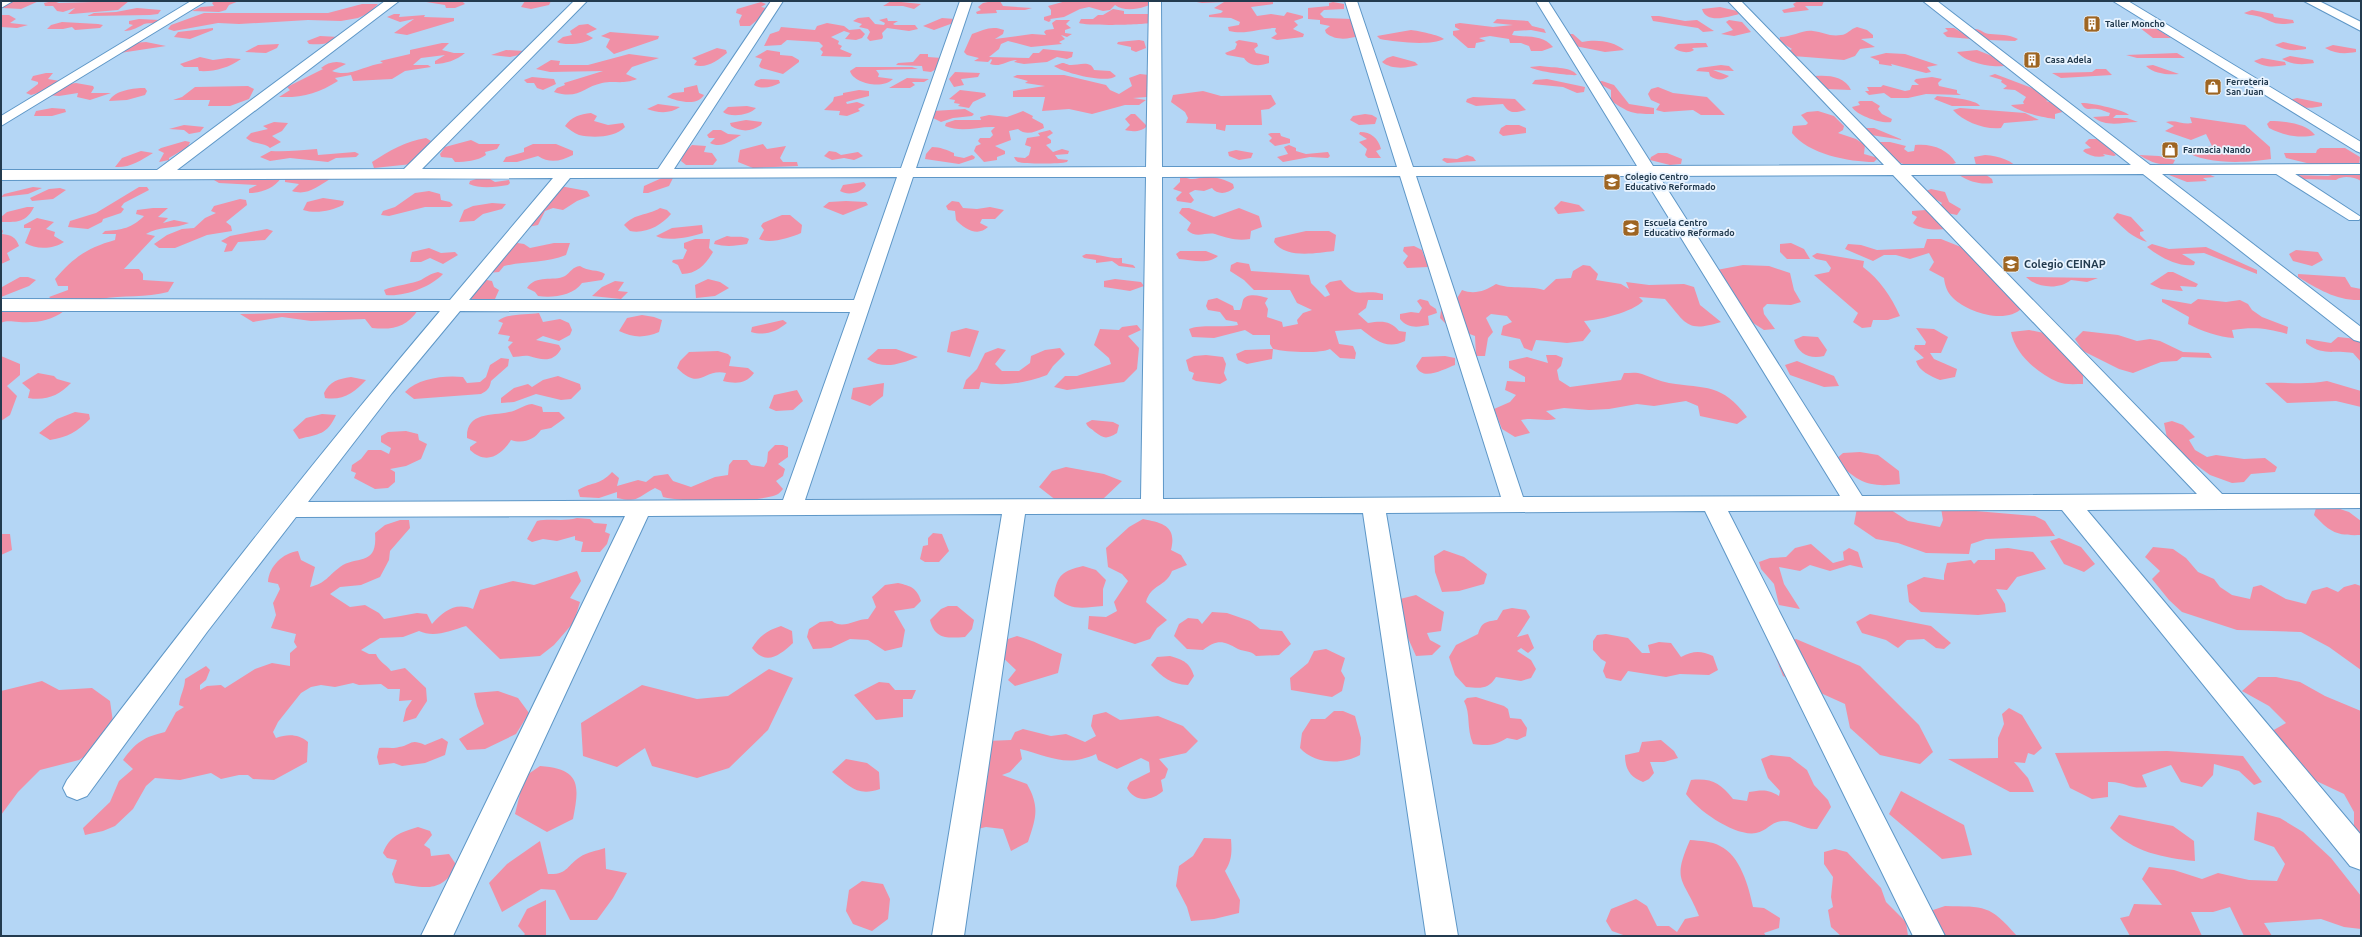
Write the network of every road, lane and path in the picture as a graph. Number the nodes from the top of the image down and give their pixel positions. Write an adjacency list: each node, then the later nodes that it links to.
1 (7, 1): 14 (street)
2 (200, 1): 16 (street)
3 (393, 1): 30 (street)
4 (581, 1): 27 (street)
5 (777, 1): 25 (street)
6 (966, 1): 26 (street)
7 (1155, 1): 24 (street)
8 (1351, 1): 22 (street)
9 (1542, 1): 23 (street)
10 (1734, 1): 21 (street)
11 (1929, 1): 18 (street)
12 (2119, 1): 17 (street)
13 (2310, 1): 15 (street)
14 (1, 4)
15 (2361, 27)
16 (1, 122)
17 (2361, 148)
18 (2146, 169): 19 (street); 21 (street); 35 (street)
19 (2278, 169): 20 (street); 31 (lane)
20 (2361, 169)
21 (1897, 170): 23 (street); 36 (street)
22 (1406, 171): 23 (street); 24 (street); 39 (street)
23 (1648, 171): 38 (street)
24 (1154, 172): 26 (street); 44 (street)
25 (663, 173): 26 (street); 28 (street)
26 (906, 173): 34 (street)
27 (408, 174): 28 (street); 30 (street)
28 (565, 174): 33 (street)
29 (1, 175): 30 (street)
30 (160, 175)
31 (2354, 217)
32 (1, 305): 33 (street)
33 (456, 305): 34 (street); 47 (street)
34 (861, 306): 43 (street)
35 (2361, 336)
36 (2216, 501): 37 (street); 40 (street)
37 (2361, 501)
38 (1855, 502): 40 (street); 42 (street)
39 (1514, 504): 41 (street); 42 (street)
40 (2070, 504): 49 (street)
41 (1374, 505): 44 (street); 52 (street)
42 (1713, 505): 53 (street)
43 (792, 506): 45 (street); 46 (street)
44 (1152, 506): 45 (street)
45 (1015, 507): 51 (street)
46 (640, 508): 47 (street); 50 (street)
47 (290, 510): 48 (street)
48 (77, 788)
49 (2361, 857)
50 (437, 936)
51 (948, 936)
52 (1442, 936)
53 (1929, 936)

